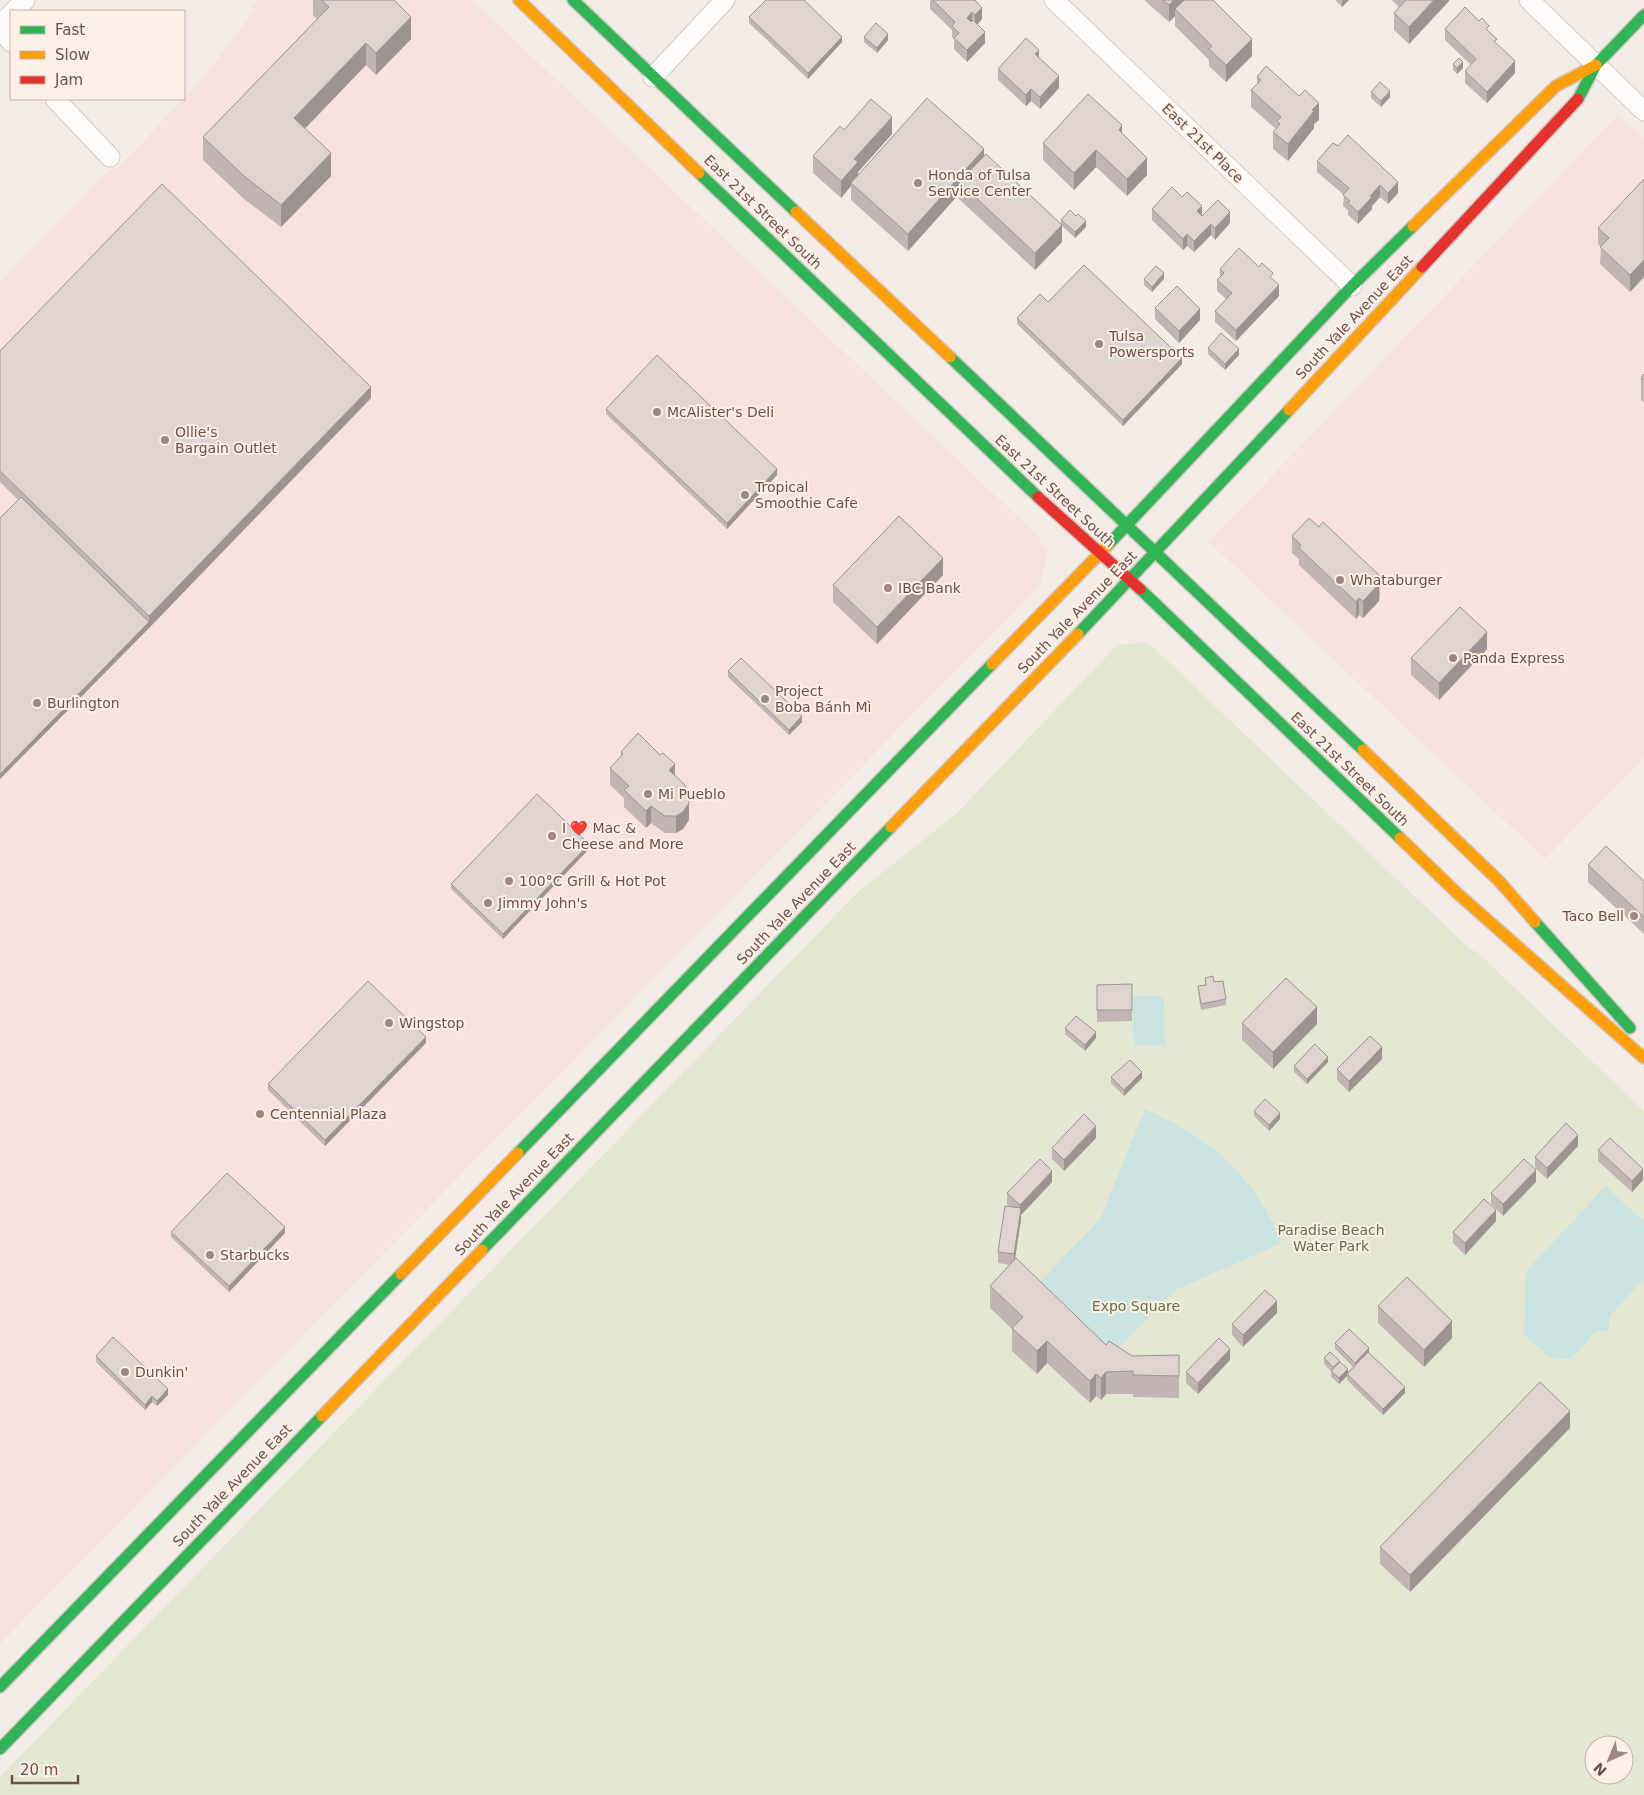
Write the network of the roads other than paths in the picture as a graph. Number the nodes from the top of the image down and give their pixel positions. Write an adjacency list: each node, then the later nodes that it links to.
1 (25, 0): 7 (street)
2 (519, 0): 20 (main road, East 21st Street South)
3 (573, 0): 13 (main road, East 21st Street South)
4 (725, 0): 13 (street)
5 (1054, 0): 17 (street, East 21st Place)
6 (1529, 0): 12 (street)
7 (15, 10)
8 (10, 15): 10 (street)
9 (1644, 15): 12 (main road, South Yale Avenue East)
10 (0, 27): 11 (street)
11 (10, 41)
12 (1596, 65): 15 (street); 17 (main road, South Yale Avenue East); 19 (main road, South Yale Avenue East)
13 (651, 85): 18 (main road, East 21st Street South)
14 (56, 100): 16 (street)
15 (1644, 111)
16 (110, 157)
17 (1352, 286): 18 (main road, South Yale Avenue East)
18 (1127, 525): 19 (main road, East 21st Street South); 20 (main road, South Yale Avenue East)
19 (1156, 551): 21 (main road, South Yale Avenue East); 22 (main road, East 21st Street South)
20 (1100, 554): 21 (main road, East 21st Street South); 24 (main road, South Yale Avenue East)
21 (1129, 579): 23 (main road, East 21st Street South); 31 (main road, South Yale Avenue East)
22 (1644, 1043)
23 (1644, 1058)
24 (545, 1124): 25 (main road); 26 (main road, South Yale Avenue East)
25 (557, 1136)
26 (336, 1340): 27 (main road); 28 (main road, South Yale Avenue East)
27 (348, 1352)
28 (177, 1504): 29 (main road); 30 (main road, South Yale Avenue East)
29 (189, 1515)
30 (0, 1686)
31 (1, 1745)

